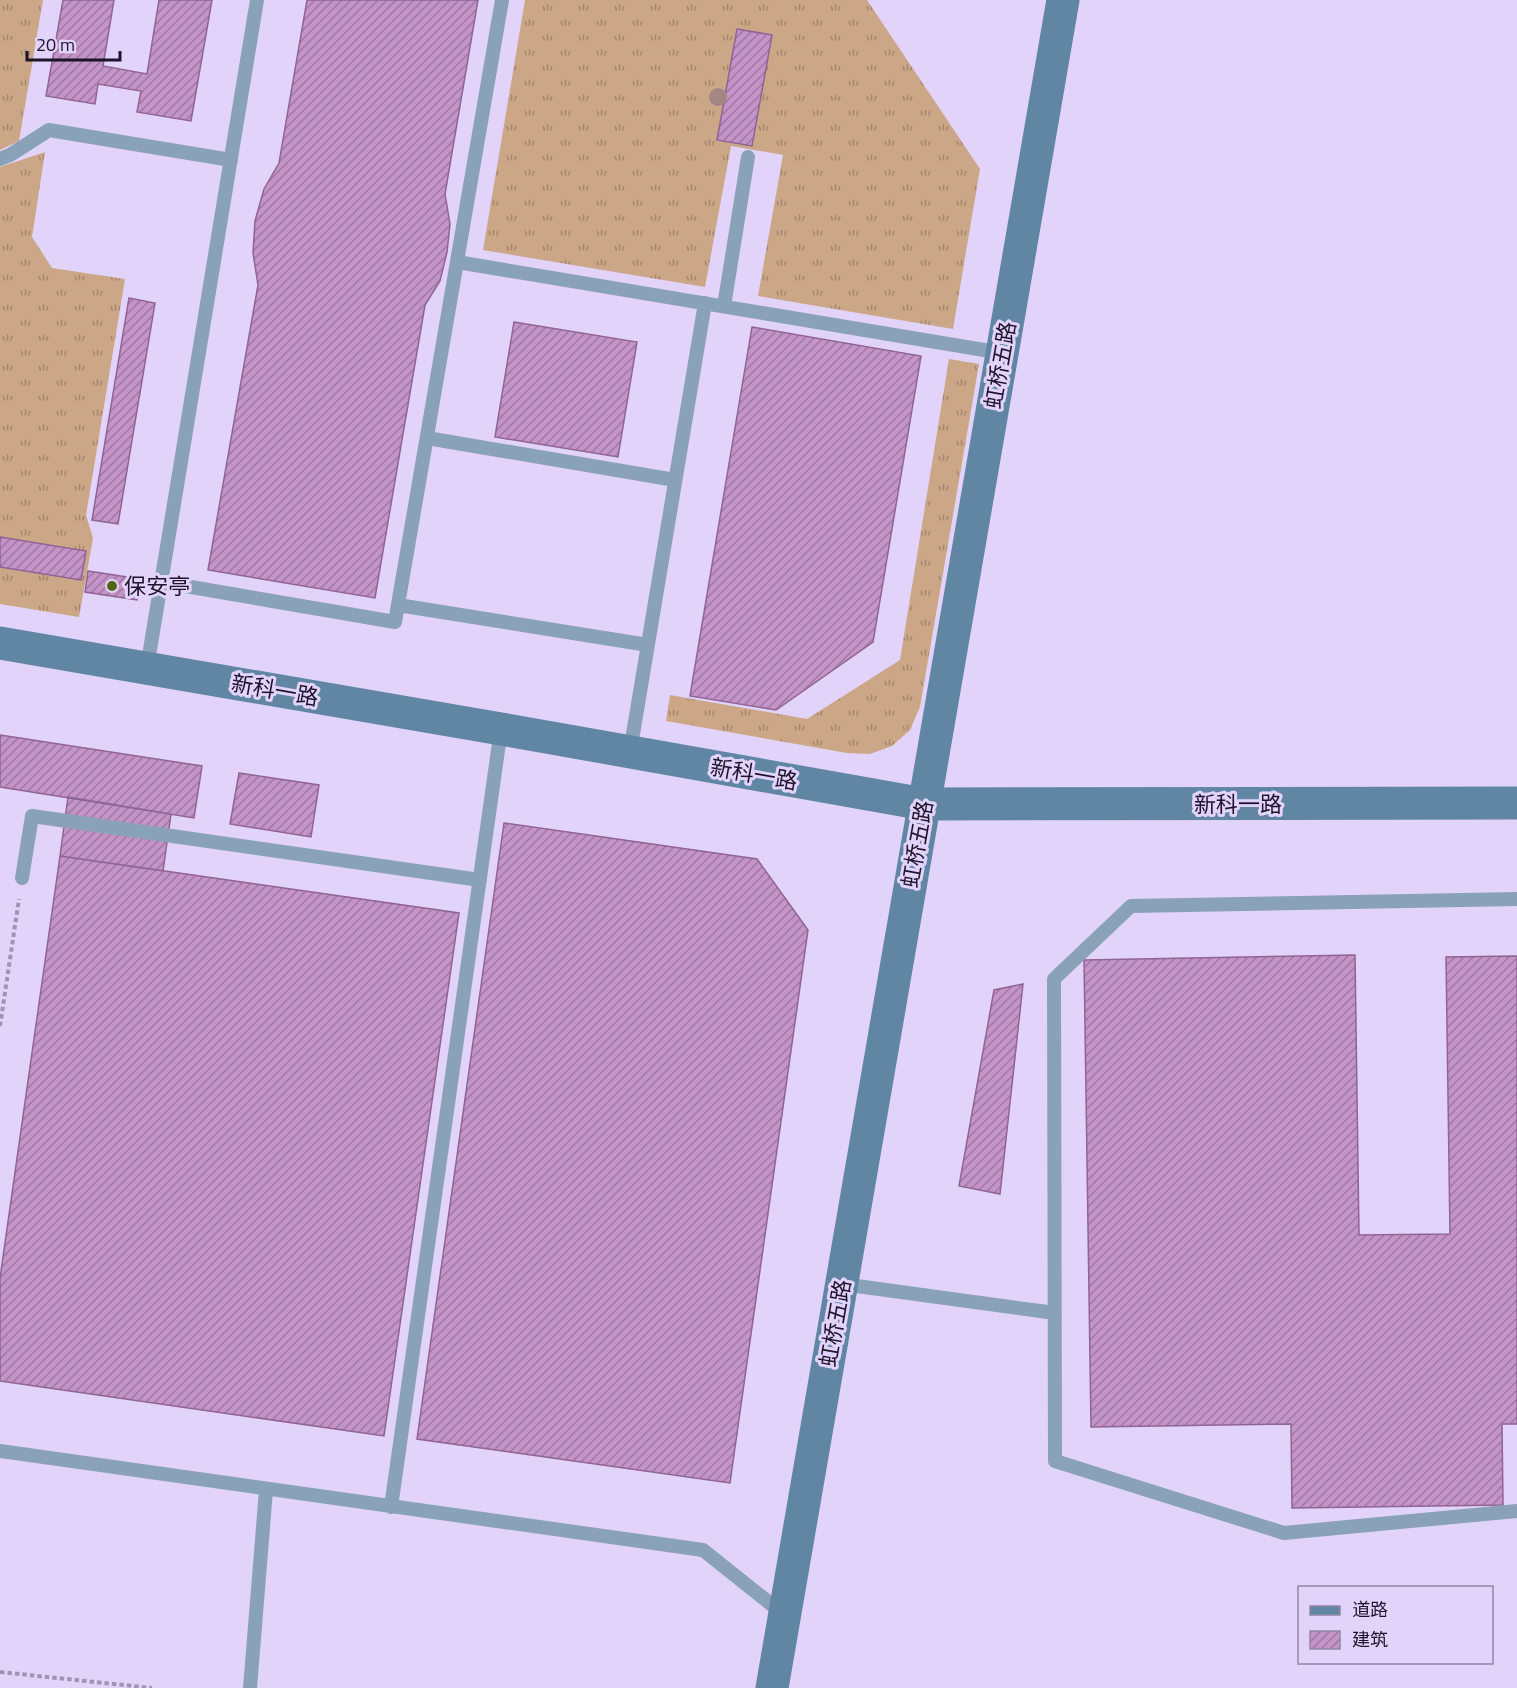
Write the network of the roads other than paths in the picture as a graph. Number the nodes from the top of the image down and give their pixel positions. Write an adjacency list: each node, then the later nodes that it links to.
1 (257, 0): 6 (lane)
2 (502, 0): 7 (lane)
3 (1063, 0): 10 (street, 虹桥五路)
4 (748, 157): 9 (lane)
5 (0, 159): 6 (lane)
6 (231, 160): 13 (lane)
7 (457, 262): 8 (lane); 11 (lane)
8 (705, 303): 9 (lane); 12 (lane)
9 (724, 306): 10 (lane)
10 (1002, 353): 21 (street, 虹桥五路)
11 (427, 438): 12 (lane); 14 (lane)
12 (675, 480): 16 (lane)
13 (162, 582): 14 (lane); 17 (lane)
14 (398, 605): 16 (lane)
15 (0, 643): 17 (street, 新科一路)
16 (648, 645): 19 (lane)
17 (147, 668): 18 (street, 新科一路)
18 (501, 729): 19 (street, 新科一路); 23 (lane)
19 (630, 752): 21 (street, 新科一路)
20 (1517, 803): 21 (street, 新科一路)
21 (924, 804): 25 (street, 虹桥五路)
22 (22, 878): 23 (lane)
23 (480, 880): 29 (lane)
24 (1517, 899): 26 (lane)
25 (842, 1284): 26 (lane); 31 (street, 虹桥五路)
26 (1054, 1313): 30 (lane)
27 (0, 1451): 28 (lane)
28 (266, 1490): 29 (lane); 32 (lane)
29 (391, 1507): 31 (lane)
30 (1517, 1511)
31 (784, 1614): 33 (street, 虹桥五路)
32 (250, 1688)
33 (772, 1688)

